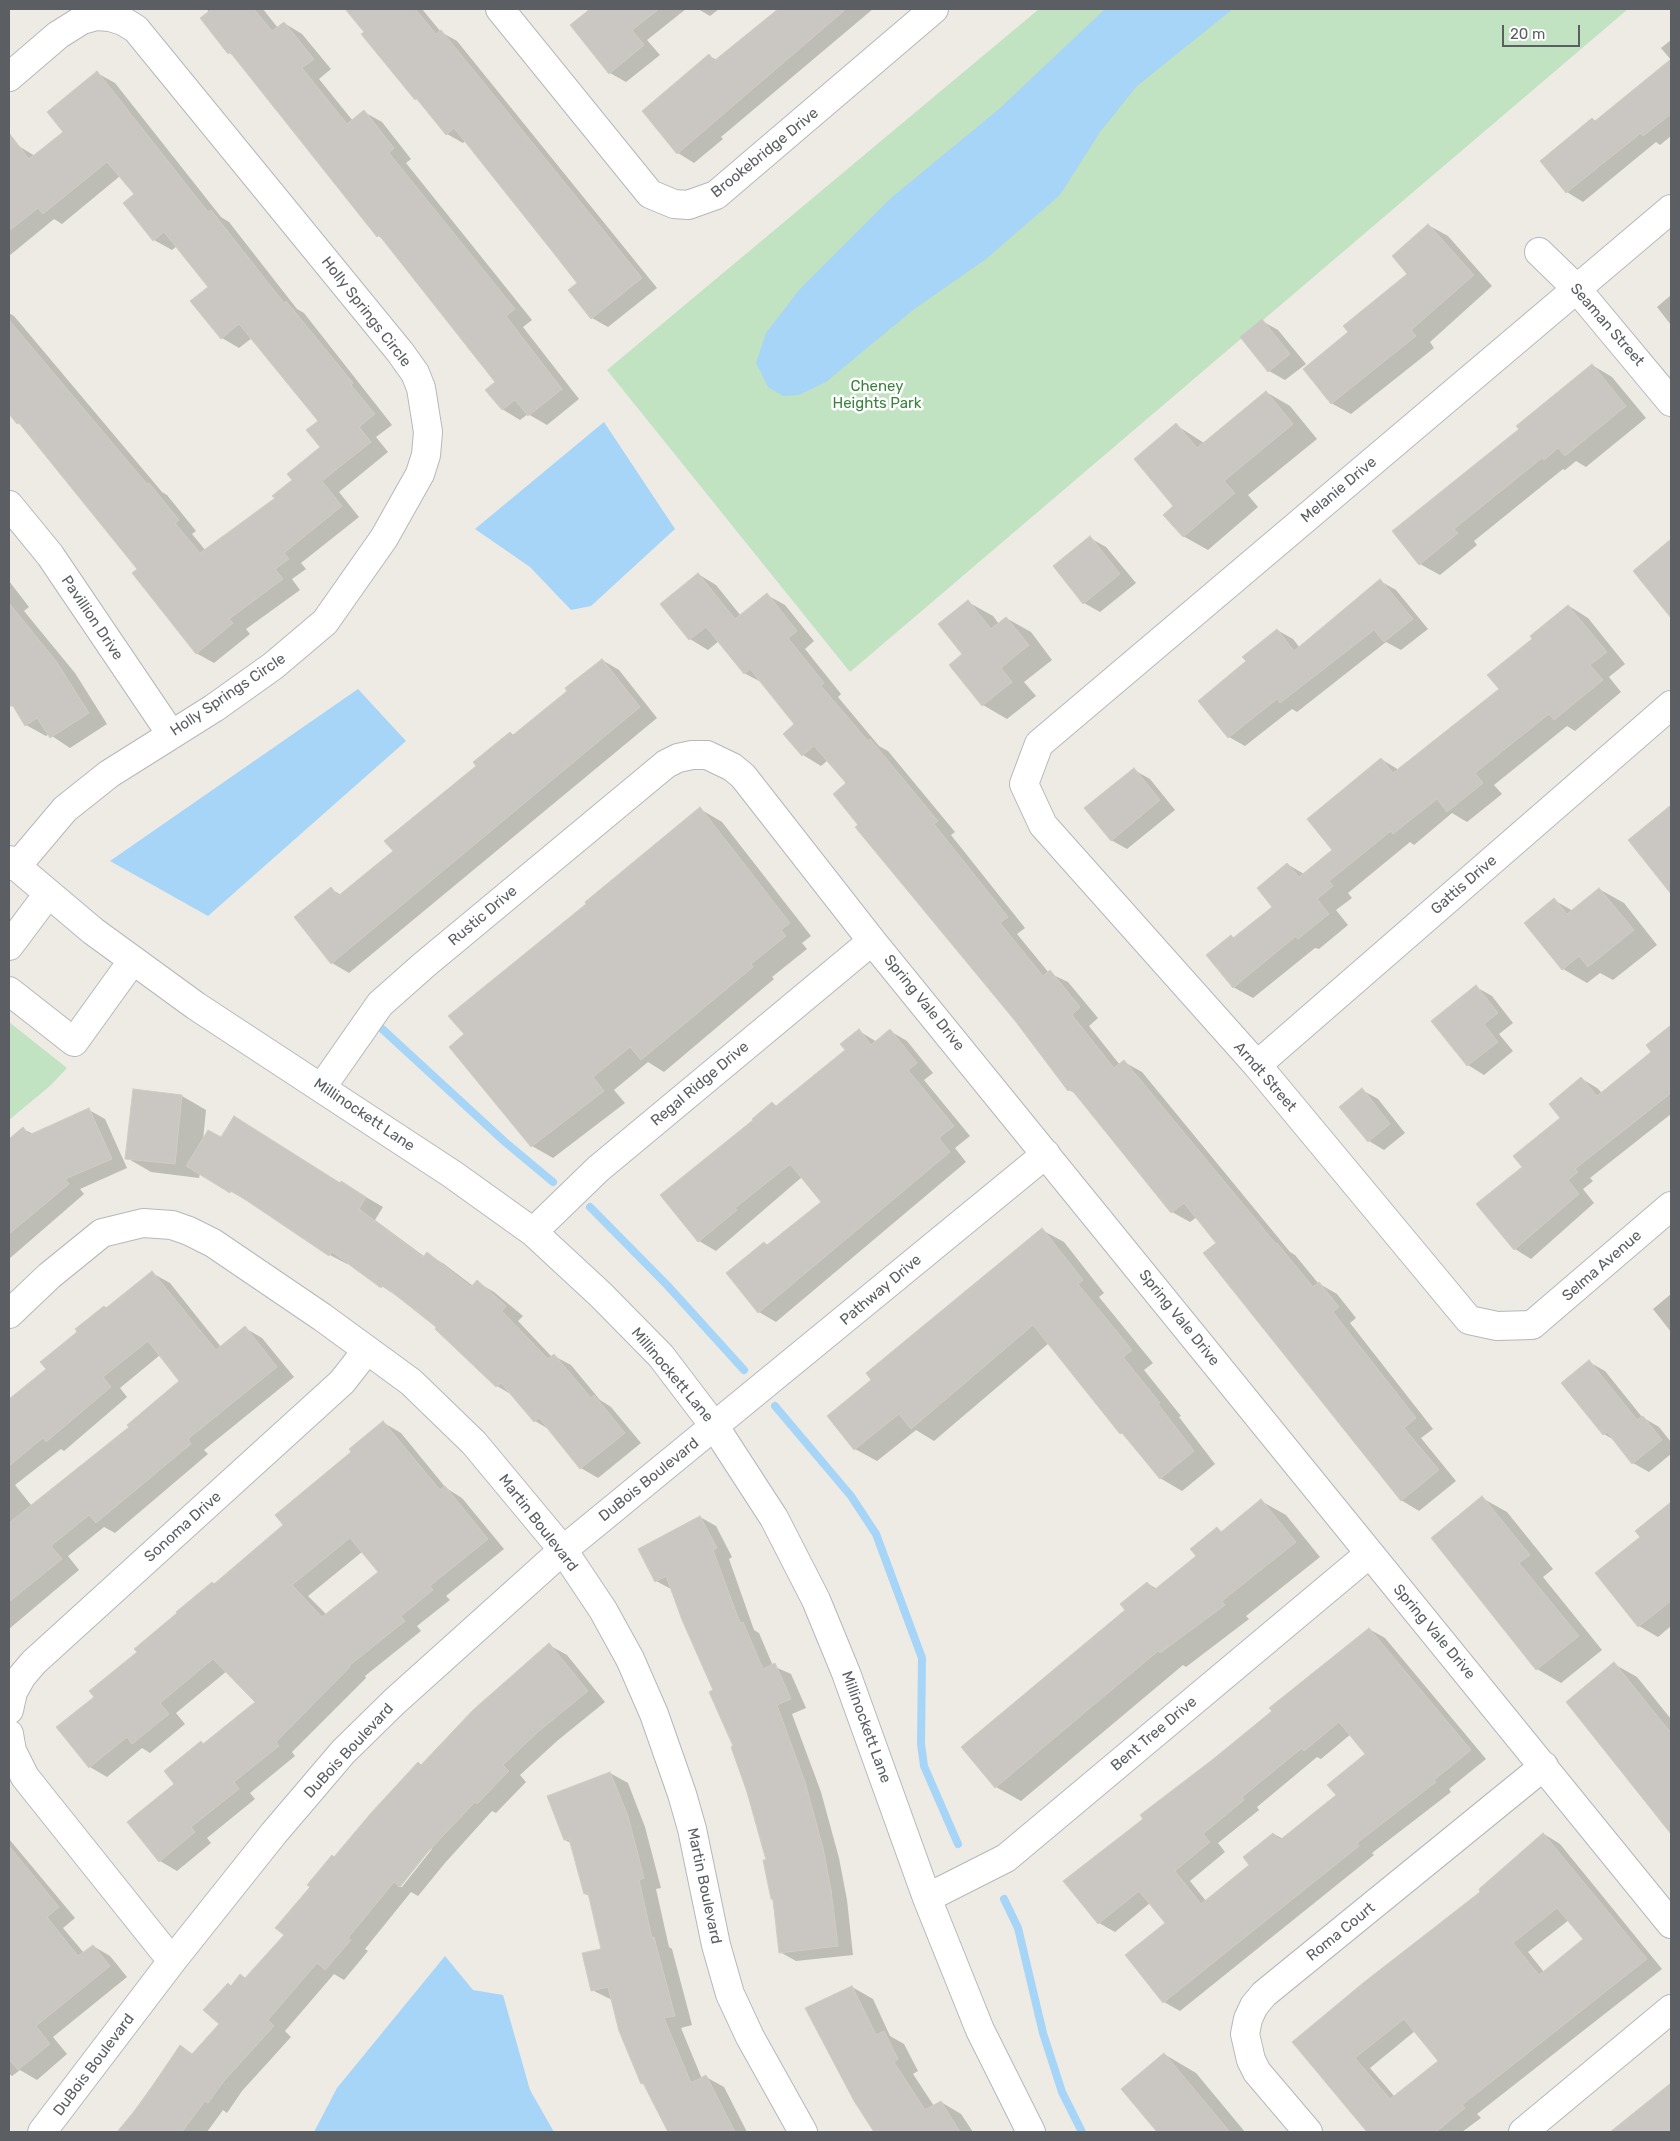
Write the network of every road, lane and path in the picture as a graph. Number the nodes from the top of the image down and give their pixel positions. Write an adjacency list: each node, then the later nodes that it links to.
1 (500, 9): 2 (street, Brookebridge Drive)
2 (934, 9)
3 (9, 78): 10 (street, Holly Springs Circle)
4 (1671, 209): 6 (street, Melanie Drive)
5 (1539, 252): 6 (street, Seaman Street)
6 (1576, 288): 7 (street, Seaman Street); 12 (street, Melanie Drive)
7 (1671, 402)
8 (9, 505): 10 (street, Pavillion Drive)
9 (1671, 705): 19 (street, Gattis Drive)
10 (171, 734): 13 (street, Holly Springs Circle)
11 (666, 764): 15 (street, Spring Vale Drive); 20 (street, Rustic Drive)
12 (1024, 784): 19 (street, Arndt Street)
13 (12, 864): 14 (street, Millinockett Lane)
14 (48, 894): 16 (street); 17 (street, Millinockett Lane)
15 (872, 941): 21 (street, Spring Vale Drive); 23 (street, Regal Ridge Drive)
16 (9, 946)
17 (133, 960): 18 (street); 20 (street, Millinockett Lane)
18 (9, 991)
19 (1257, 1065): 25 (street, Arndt Street)
20 (322, 1087): 23 (street, Millinockett Lane)
21 (1046, 1154): 27 (street, Pathway Drive); 29 (street, Spring Vale Drive)
22 (1671, 1206): 25 (street, Selma Avenue)
23 (533, 1232): 27 (street, Millinockett Lane)
24 (9, 1314): 26 (street, Martin Boulevard)
25 (1532, 1325)
26 (368, 1350): 28 (street, Martin Boulevard); 30 (street, Sonoma Drive)
27 (715, 1427): 28 (street, DuBois Boulevard); 33 (street, Millinockett Lane)
28 (562, 1550): 35 (street, DuBois Boulevard); 38 (street, Martin Boulevard)
29 (1369, 1554): 32 (street, Spring Vale Drive); 33 (street, Bent Tree Drive)
30 (9, 1710)
31 (9, 1734): 35 (street)
32 (1544, 1766): 34 (street, Spring Vale Drive); 40 (street, Roma Court)
33 (928, 1898): 39 (street, Millinockett Lane)
34 (1671, 1924)
35 (172, 1961): 37 (street, DuBois Boulevard)
36 (1671, 2009): 41 (street)
37 (42, 2132)
38 (803, 2132)
39 (1032, 2132)
40 (1308, 2132)
41 (1523, 2132)

